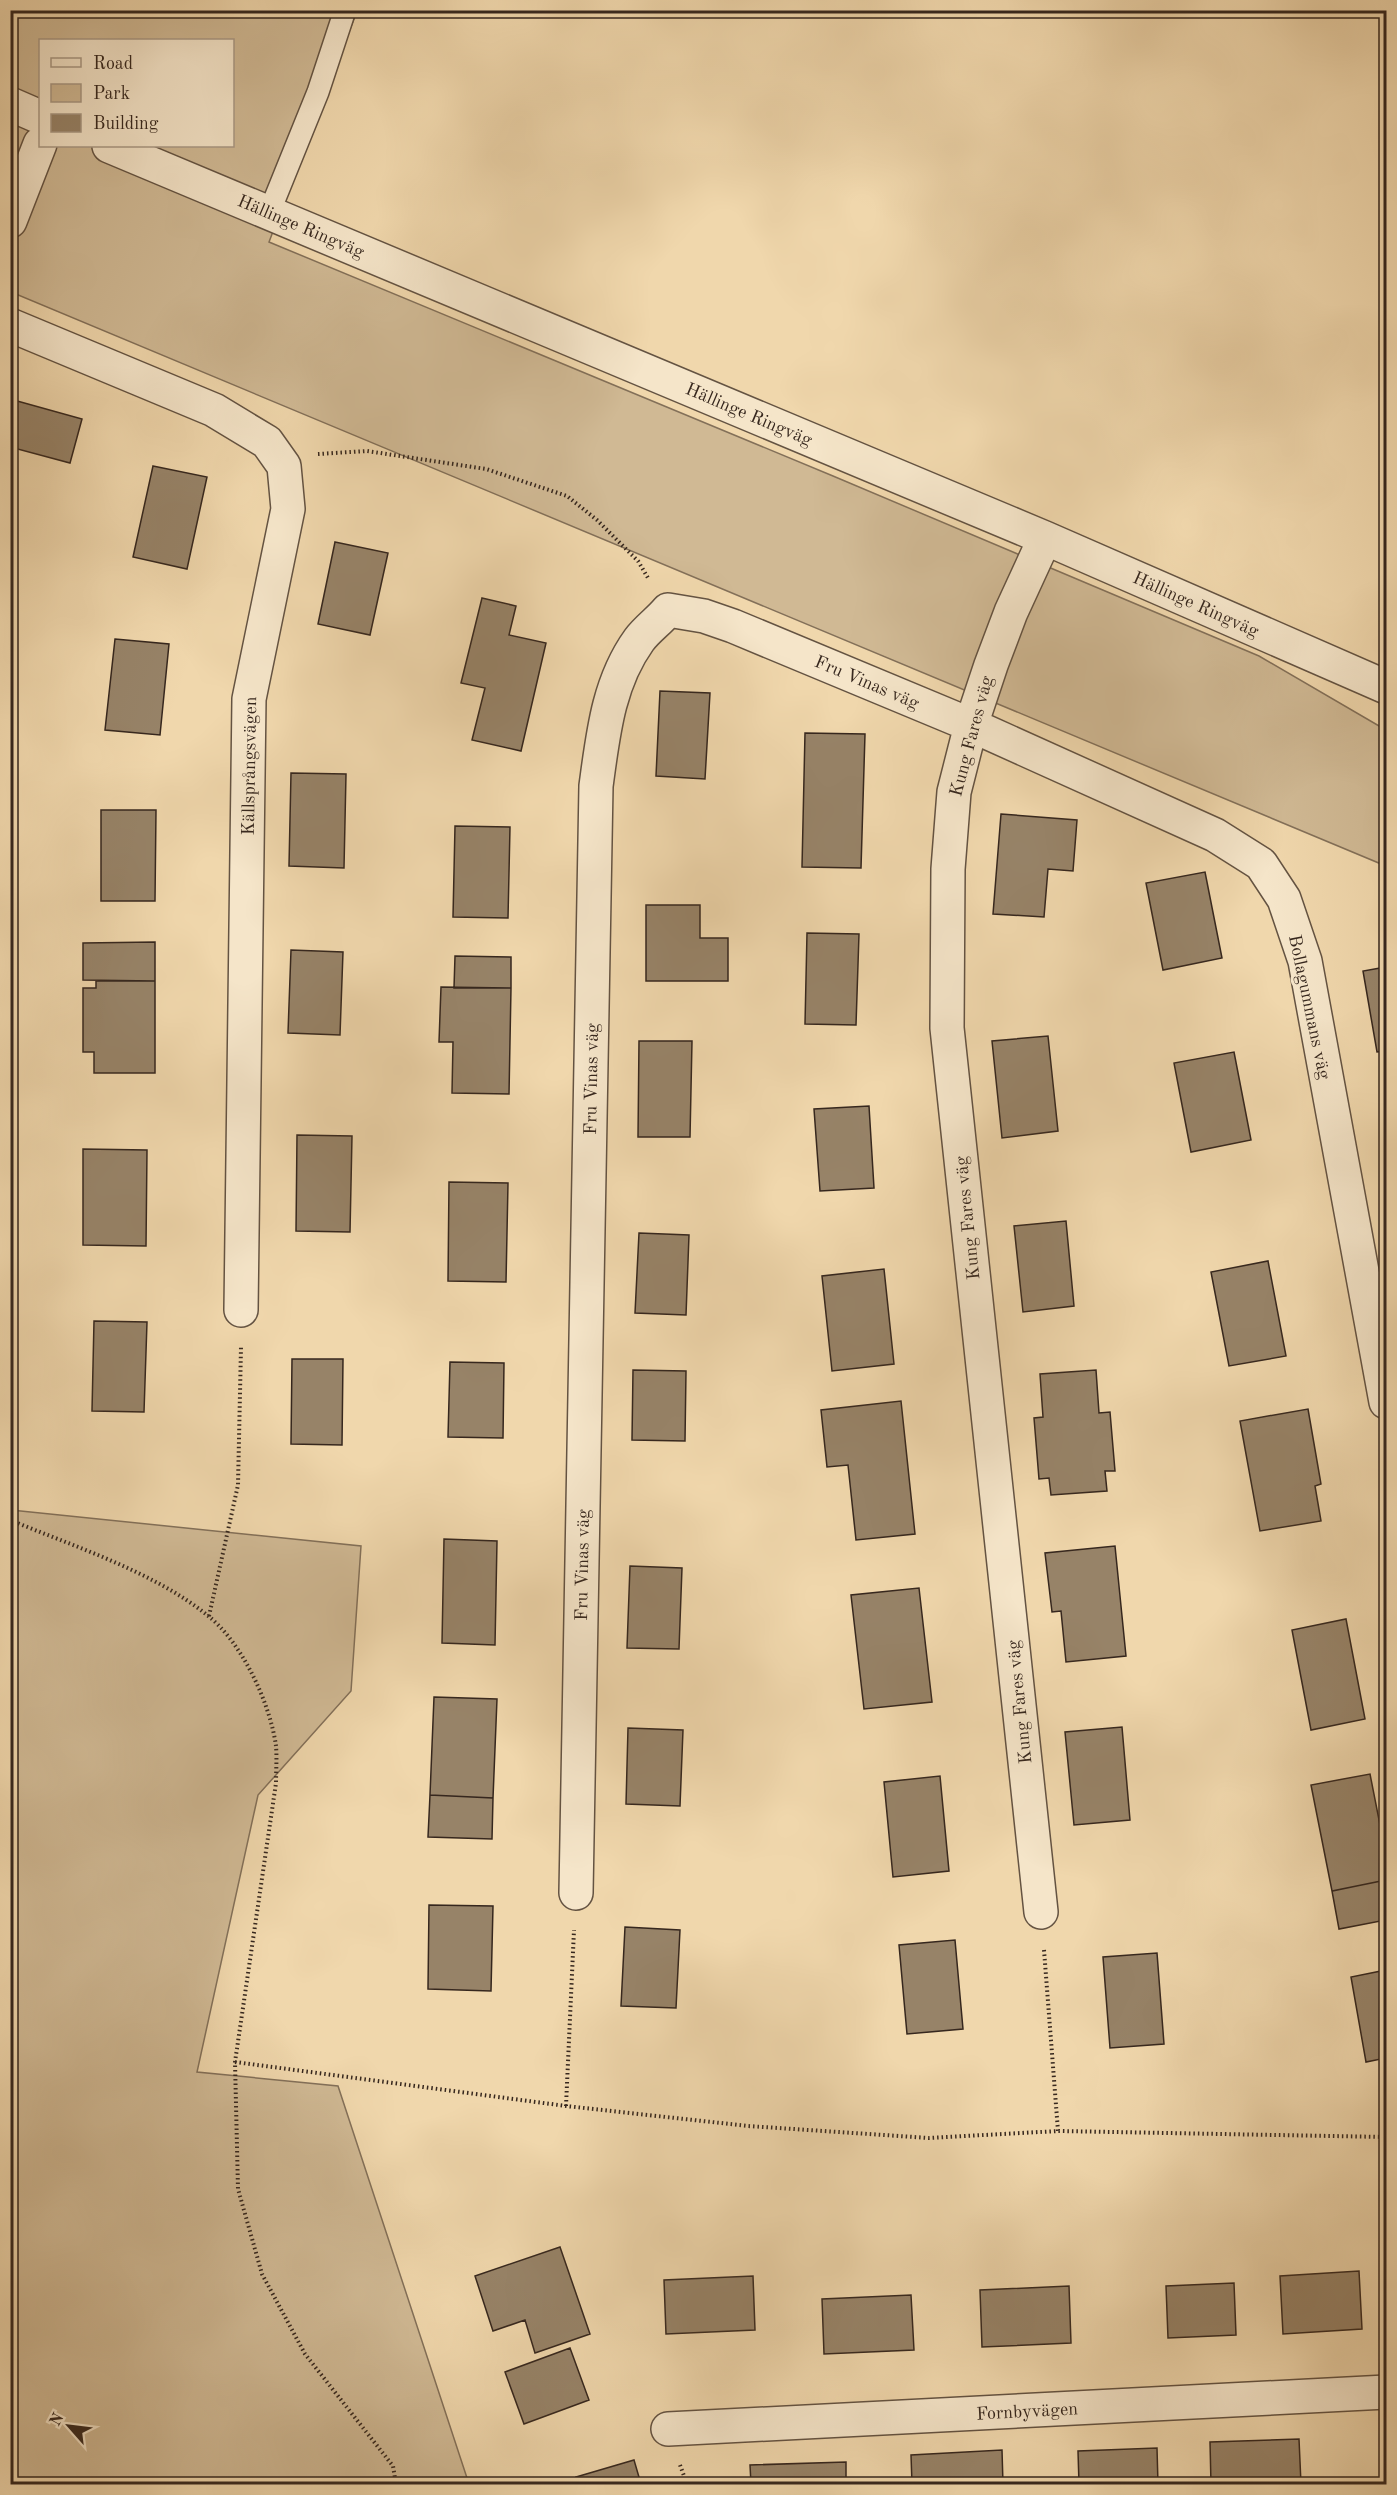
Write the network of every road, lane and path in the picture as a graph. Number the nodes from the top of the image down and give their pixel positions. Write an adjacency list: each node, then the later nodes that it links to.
1 (345, 10): 6 (lane)
2 (10, 104): 3 (street)
3 (39, 117)
4 (39, 147): 7 (street)
5 (111, 147): 6 (street, Hällinge Ringväg)
6 (269, 213): 10 (street, Hällinge Ringväg)
7 (10, 221)
8 (10, 325): 9 (street)
9 (284, 466): 11 (path); 14 (street, Källsprångsvägen)
10 (1045, 538): 12 (street, Hällinge Ringväg); 13 (street, Kung Fares väg)
11 (668, 610): 13 (street, Fru Vinas väg); 18 (street, Fru Vinas väg)
12 (1386, 687)
13 (971, 725): 15 (street, Bollagummans väg); 19 (street, Kung Fares väg)
14 (241, 1310): 17 (path)
15 (1386, 1402)
16 (10, 1520): 17 (path)
17 (209, 1616): 20 (path)
18 (576, 1893): 21 (path)
19 (1041, 1912): 22 (path)
20 (236, 2062): 21 (path); 26 (path)
21 (566, 2106): 22 (path)
22 (1058, 2132): 23 (path)
23 (1386, 2137)
24 (1386, 2392): 25 (street, Fornbyvägen)
25 (668, 2429)
26 (396, 2484)

